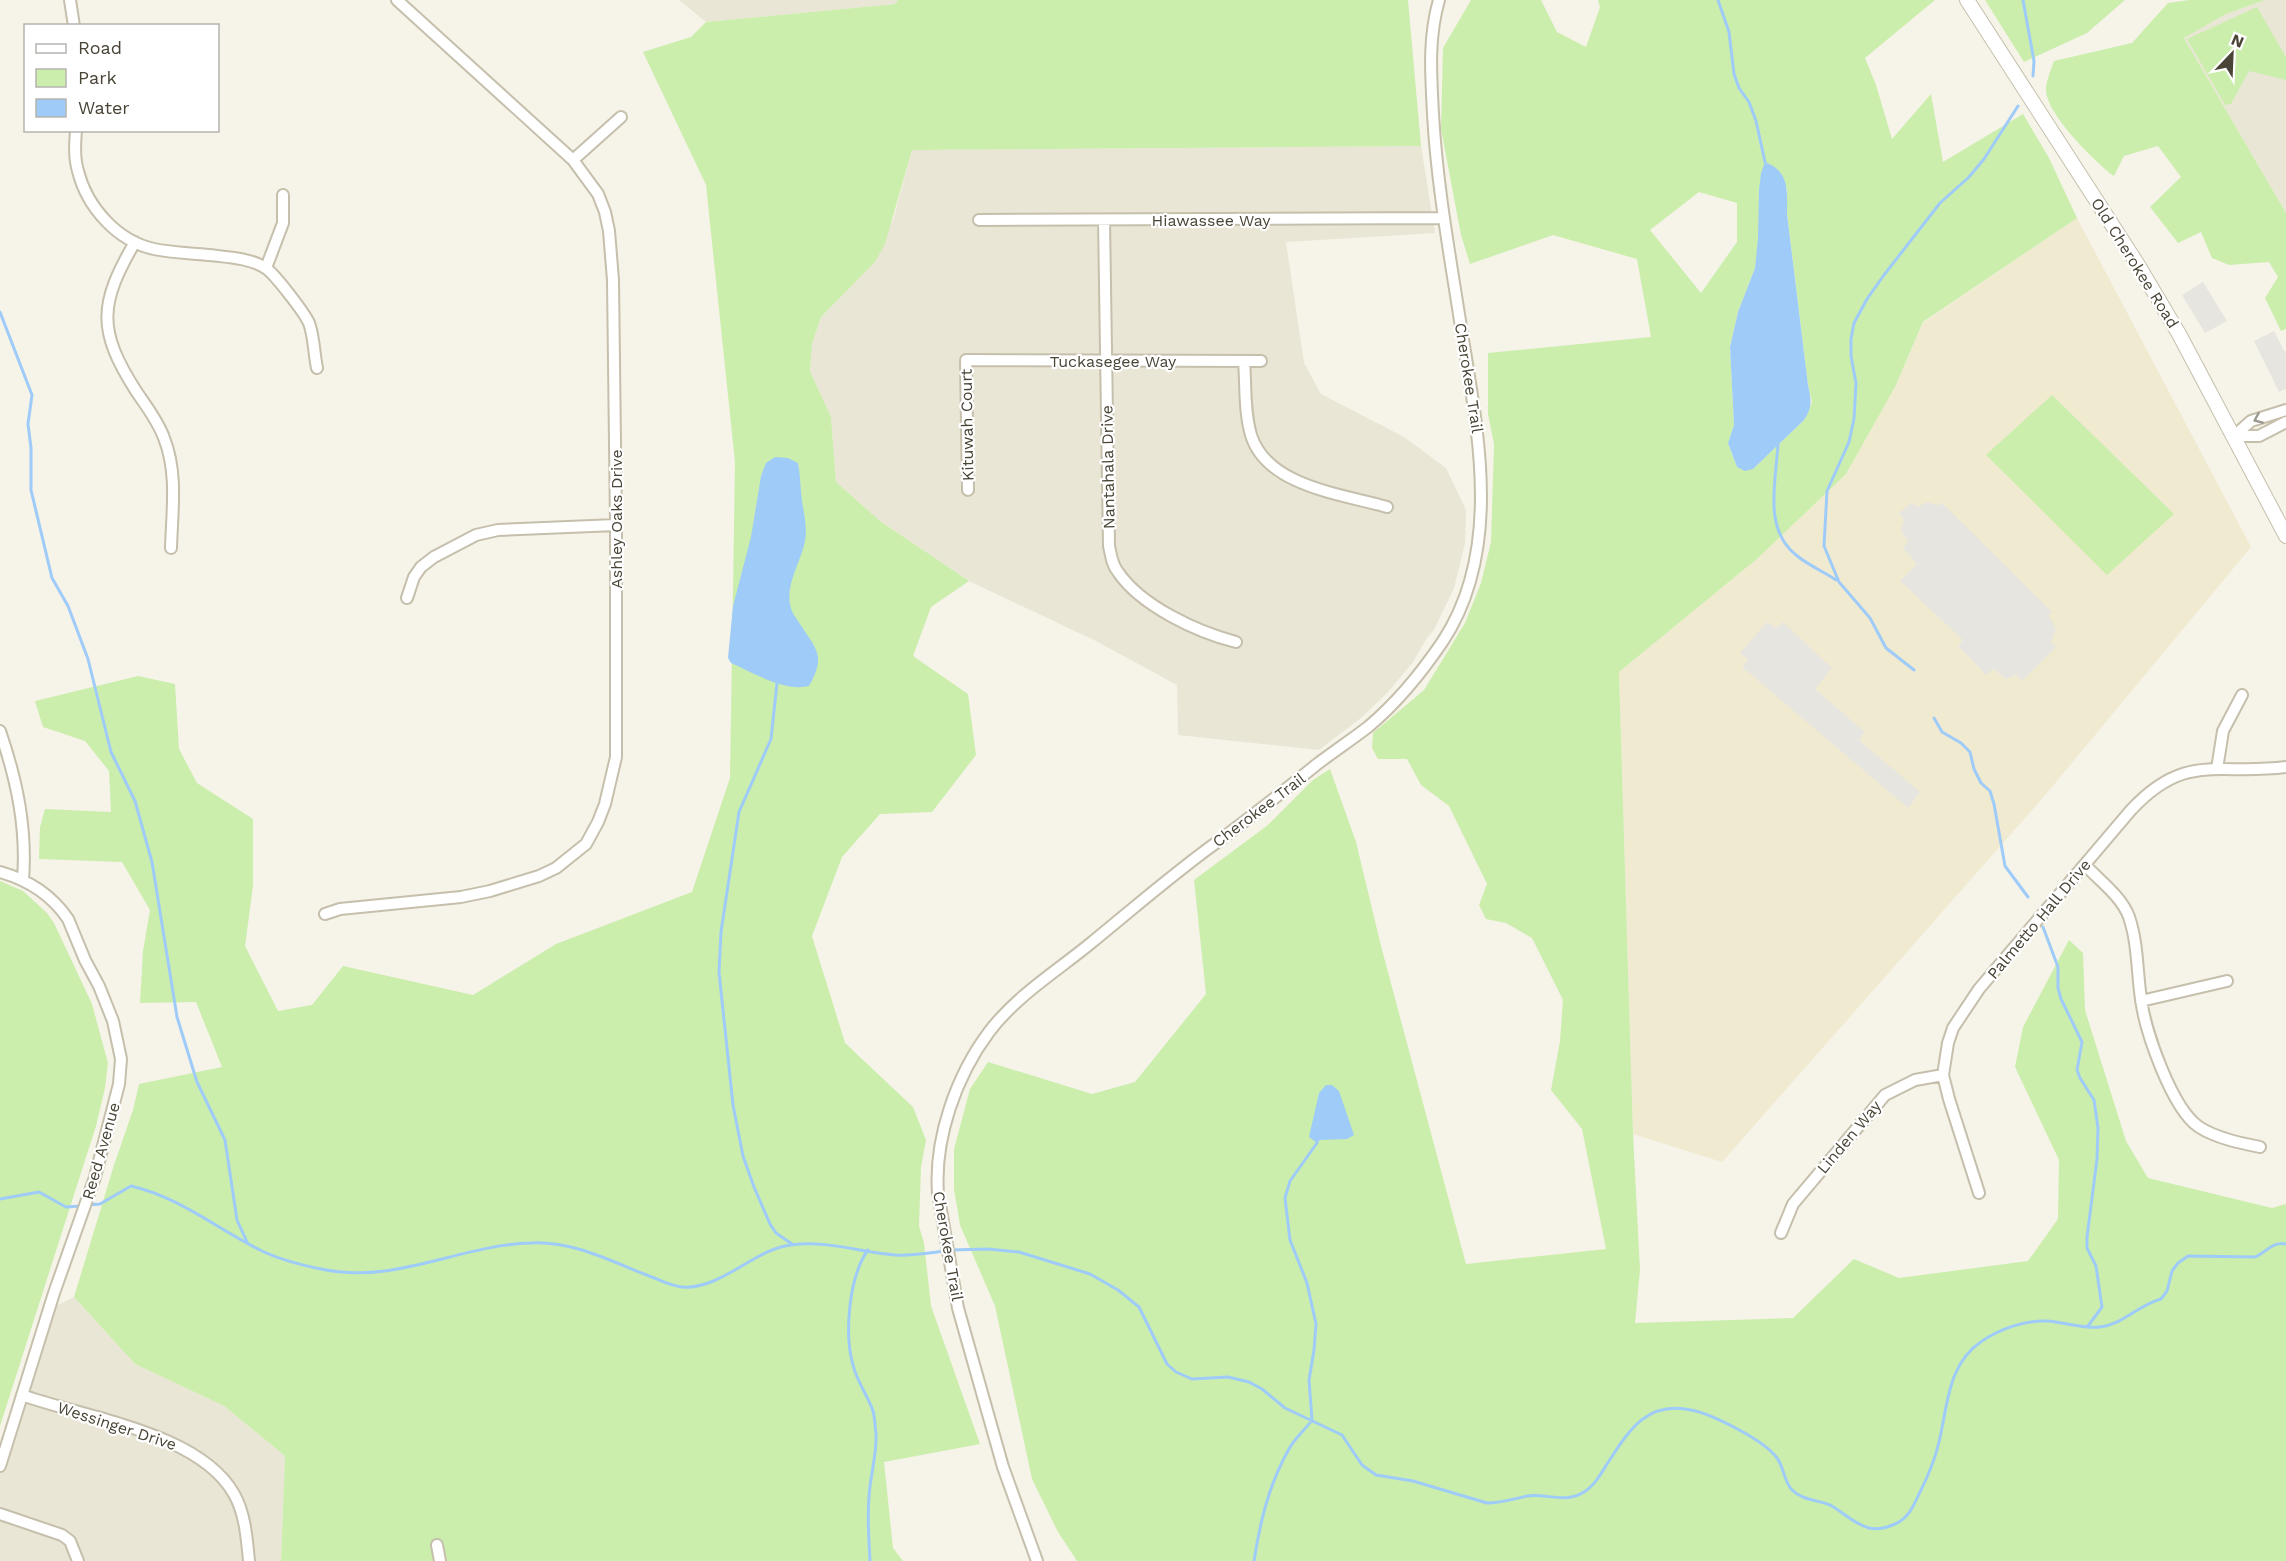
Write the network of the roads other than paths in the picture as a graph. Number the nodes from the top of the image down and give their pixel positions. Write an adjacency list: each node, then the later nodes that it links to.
1 (70, 0): 5 (street)
2 (397, 0): 8 (street, Ashley Oaks Drive)
3 (1439, 0): 10 (street, Cherokee Trail)
4 (1967, 0): 22 (street, Old Cherokee Road)
5 (74, 24)
6 (621, 117): 8 (street)
7 (76, 132): 13 (street)
8 (573, 160): 25 (street, Ashley Oaks Drive)
9 (283, 195): 14 (street)
10 (1443, 218): 12 (street, Hiawassee Way); 51 (street, Cherokee Trail)
11 (979, 220): 12 (street, Hiawassee Way)
12 (1104, 220): 16 (street, Nantahala Drive)
13 (135, 242): 14 (street); 27 (street)
14 (266, 268): 19 (street)
15 (966, 360): 16 (street, Tuckasegee Way); 23 (street, Kituwah Court)
16 (1106, 361): 17 (street, Tuckasegee Way); 29 (street, Nantahala Drive)
17 (1244, 361): 18 (street, Tuckasegee Way); 24 (street)
18 (1260, 361)
19 (317, 368)
20 (2286, 410): 22 (street, one-way to 22)
21 (2286, 422): 22 (street)
22 (2234, 436): 26 (street, Old Cherokee Road)
23 (968, 490)
24 (1387, 507)
25 (616, 525): 28 (street); 37 (street, Ashley Oaks Drive)
26 (2286, 536)
27 (171, 548)
28 (407, 598)
29 (1236, 642)
30 (2242, 695): 33 (street)
31 (0, 732): 36 (street)
32 (2286, 767): 33 (street, Palmetto Hall Drive)
33 (2217, 769): 34 (street, Palmetto Hall Drive)
34 (2085, 865): 39 (street); 40 (street, Palmetto Hall Drive)
35 (0, 872): 36 (street, Reed Avenue)
36 (23, 880): 44 (street, Reed Avenue)
37 (325, 914)
38 (2227, 981): 39 (street)
39 (2141, 1001): 41 (street)
40 (1943, 1075): 42 (street, Palmetto Hall Drive); 43 (street, Linden Way)
41 (2260, 1147)
42 (1979, 1193)
43 (1781, 1233)
44 (22, 1395): 45 (street, Reed Avenue); 49 (street, Wessinger Drive)
45 (0, 1466)
46 (0, 1514): 48 (street)
47 (437, 1545): 50 (street)
48 (78, 1561)
49 (249, 1561)
50 (440, 1561)
51 (1037, 1561)

